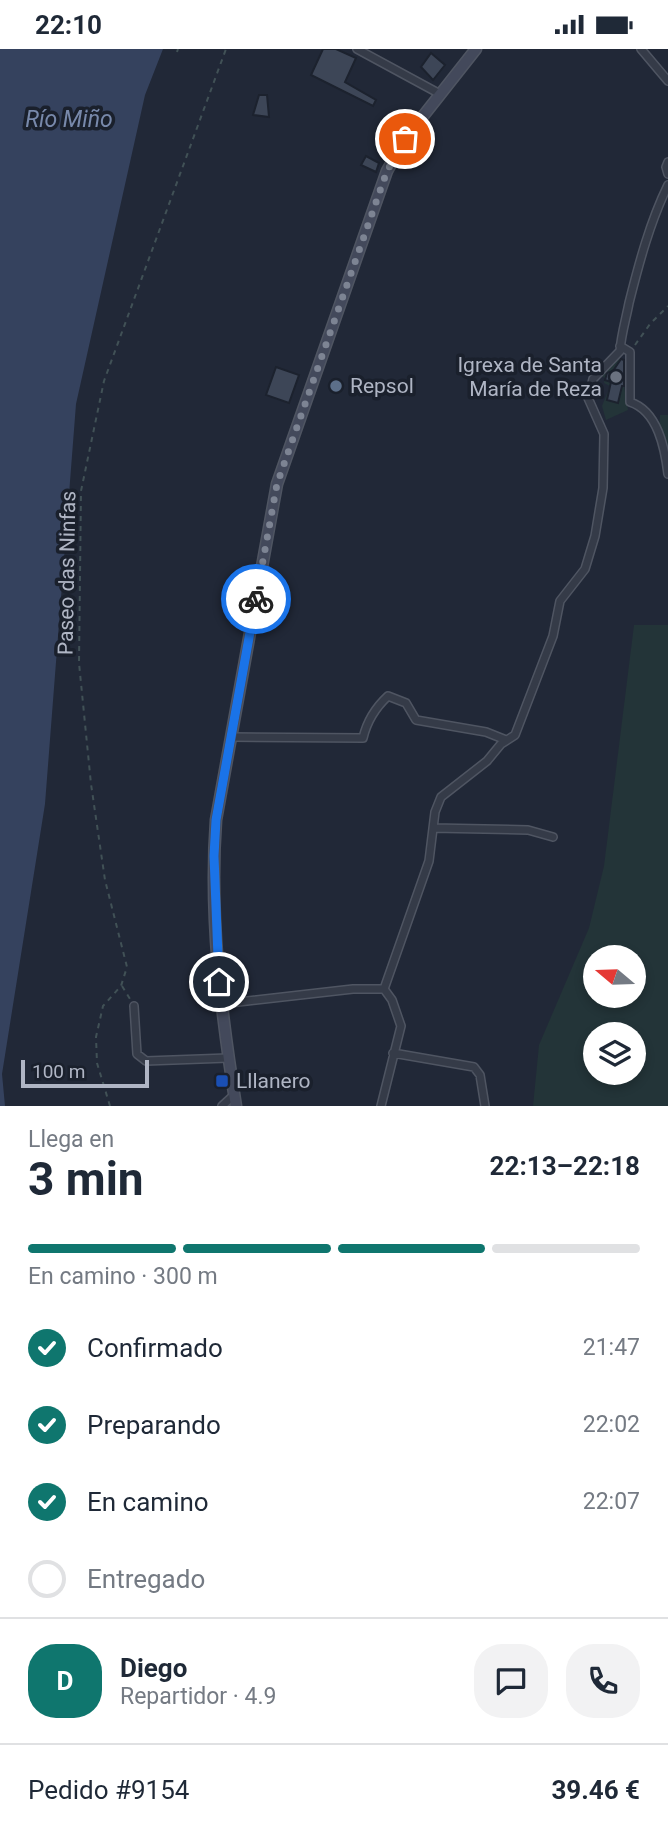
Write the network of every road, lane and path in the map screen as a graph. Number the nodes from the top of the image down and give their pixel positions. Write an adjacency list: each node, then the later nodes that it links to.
1 (226, 49): 18 (path, Paseo das Ninfas)
2 (357, 49): 6 (street)
3 (476, 49): 6 (main road)
4 (641, 49): 5 (street)
5 (668, 81)
6 (440, 94): 14 (main road)
7 (668, 162): 8 (street)
8 (668, 174)
9 (668, 185): 11 (street)
10 (668, 306): 12 (path)
11 (621, 347): 12 (street); 15 (street)
12 (630, 352): 13 (street)
13 (668, 474)
14 (231, 737): 15 (street); 20 (main road)
15 (506, 740): 16 (street)
16 (433, 828): 17 (street); 19 (street)
17 (553, 837)
18 (121, 986): 21 (path); 25 (path)
19 (384, 989): 20 (street); 22 (street)
20 (222, 1004): 23 (main road)
21 (134, 1006): 23 (street)
22 (393, 1053): 28 (street); 29 (street)
23 (228, 1058): 24 (main road)
24 (234, 1095): 26 (street); 27 (main road)
25 (110, 1106)
26 (222, 1106)
27 (236, 1106)
28 (381, 1106)
29 (485, 1106)

